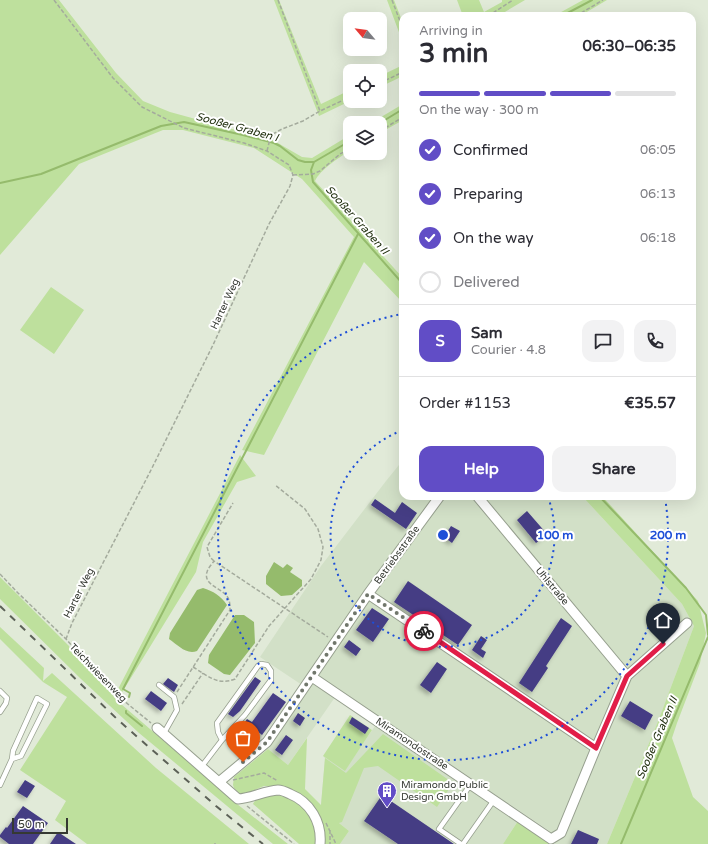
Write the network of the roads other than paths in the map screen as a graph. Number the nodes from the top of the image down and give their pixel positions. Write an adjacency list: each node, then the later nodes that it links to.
1 (437, 500): 3 (street, Betriebsstraße)
2 (480, 500): 5 (street, Uhlstraße)
3 (368, 594): 6 (street, Betriebsstraße); 12 (street)
4 (687, 623): 5 (street)
5 (627, 676): 12 (street)
6 (312, 677): 15 (street, Betriebsstraße); 16 (street, Miramondostraße)
7 (159, 686): 10 (lane)
8 (0, 691): 9 (lane)
9 (0, 712)
10 (161, 730): 14 (street)
11 (222, 740): 11 (lane); 14 (lane)
12 (596, 748): 18 (street, Miramondostraße)
13 (12, 760): 13 (lane); 17 (lane)
14 (202, 766): 15 (street)
15 (219, 782): 19 (street)
16 (471, 784): 18 (street, Miramondostraße); 20 (lane)
17 (0, 785)
18 (494, 800): 20 (lane)
19 (320, 844)
20 (462, 844)

